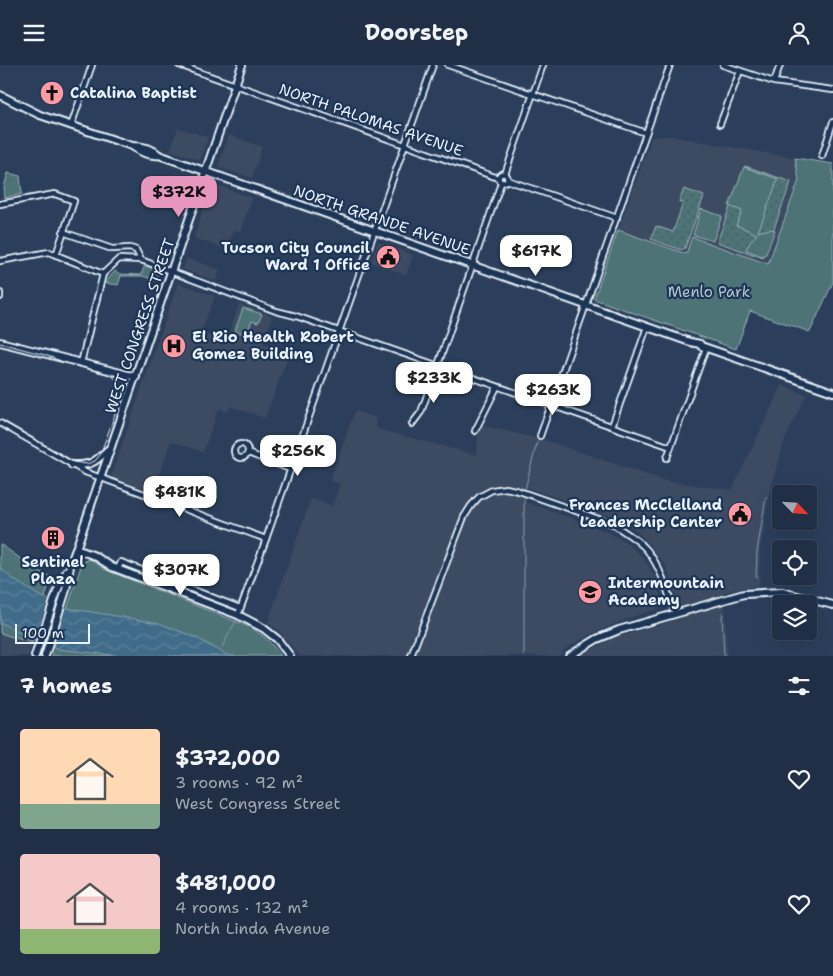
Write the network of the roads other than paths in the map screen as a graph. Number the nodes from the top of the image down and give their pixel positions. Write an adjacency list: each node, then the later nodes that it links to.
1 (92, 65): 18 (street)
2 (179, 65): 12 (street, NORTH PALOMAS AVENUE)
3 (242, 65): 12 (main road, WEST CONGRESS STREET)
4 (433, 65): 20 (street)
5 (448, 65): 14 (street)
6 (543, 65): 14 (street)
7 (670, 65): 19 (street)
8 (723, 65): 10 (street)
9 (780, 65): 11 (street)
10 (740, 71): 11 (street); 17 (street)
11 (774, 82): 13 (street)
12 (236, 85): 20 (street, NORTH PALOMAS AVENUE); 22 (main road, WEST CONGRESS STREET)
13 (833, 89)
14 (533, 93): 19 (street); 23 (street)
15 (0, 95): 18 (main road)
16 (833, 122): 21 (street)
17 (720, 124)
18 (72, 126): 22 (main road, NORTH GRANDE AVENUE)
19 (646, 133): 27 (street)
20 (405, 145): 24 (street, NORTH PALOMAS AVENUE); 28 (street)
21 (822, 156)
22 (206, 172): 28 (main road, NORTH GRANDE AVENUE); 34 (main road, WEST CONGRESS STREET)
23 (505, 174): 24 (street); 25 (street)
24 (500, 180): 25 (street); 33 (street)
25 (507, 180): 27 (street)
26 (0, 204): 29 (street)
27 (617, 218): 36 (street)
28 (374, 231): 33 (main road, NORTH GRANDE AVENUE); 38 (street)
29 (64, 232): 30 (street); 31 (street)
30 (56, 255): 32 (street); 35 (street)
31 (141, 260): 34 (street); 35 (street)
32 (0, 261)
33 (472, 266): 36 (main road, NORTH GRANDE AVENUE); 43 (street)
34 (172, 272): 38 (street); 45 (main road, WEST CONGRESS STREET)
35 (103, 274): 41 (street)
36 (586, 305): 37 (main road, NORTH GRANDE AVENUE); 48 (street)
37 (647, 327): 40 (main road, NORTH GRANDE AVENUE); 51 (street)
38 (339, 331): 42 (street); 59 (street)
39 (0, 342): 41 (main road)
40 (704, 347): 47 (main road, NORTH GRANDE AVENUE); 55 (street)
41 (81, 363): 45 (main road)
42 (433, 364): 43 (street); 44 (street)
43 (440, 364): 44 (street); 46 (street)
44 (436, 370): 50 (street)
45 (136, 377): 54 (main road, WEST CONGRESS STREET)
46 (497, 387): 48 (street); 52 (street)
47 (833, 392)
48 (551, 405): 51 (street); 53 (street)
49 (0, 423): 58 (street)
50 (412, 424)
51 (612, 426): 55 (street)
52 (475, 431)
53 (540, 436)
54 (111, 447): 58 (main road); 60 (main road, WEST CONGRESS STREET)
55 (671, 447): 57 (street)
56 (248, 453): 59 (street)
57 (667, 458)
58 (72, 465): 60 (street)
59 (290, 469): 61 (street)
60 (101, 478): 61 (street); 62 (main road, WEST CONGRESS STREET)
61 (266, 539): 65 (street)
62 (76, 549): 63 (main road, WEST CONGRESS STREET); 65 (main road)
63 (70, 566): 67 (main road, WEST CONGRESS STREET); 68 (main road, WEST CONGRESS STREET)
64 (833, 605): 66 (main road)
65 (239, 612): 69 (main road)
66 (675, 614): 70 (street); 71 (main road)
67 (35, 656)
68 (45, 656)
69 (290, 656)
70 (411, 656)
71 (569, 656)

